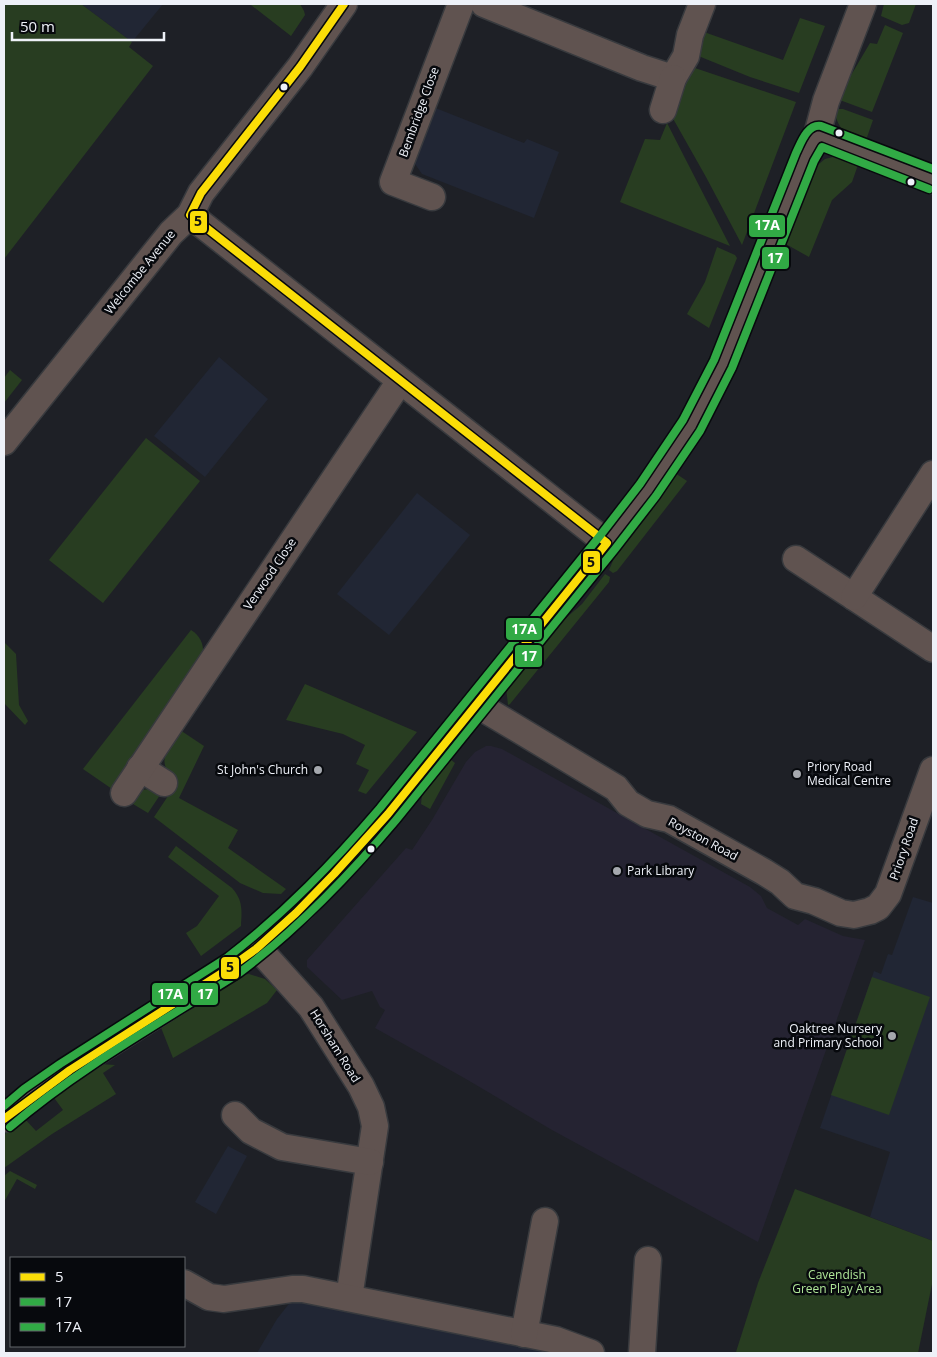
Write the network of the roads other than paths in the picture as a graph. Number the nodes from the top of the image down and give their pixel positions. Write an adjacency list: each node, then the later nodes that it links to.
1 (461, 4): 10 (street, Bembridge Close)
2 (484, 4): 6 (street)
3 (702, 4): 6 (street)
4 (863, 4): 8 (street)
5 (335, 7): 11 (street, Welcombe Avenue)
6 (673, 78): 7 (street)
7 (663, 110)
8 (818, 135): 9 (street); 15 (street)
9 (933, 180)
10 (432, 197)
11 (190, 215): 12 (street); 13 (street, Welcombe Avenue)
12 (400, 381): 15 (street); 20 (street, Verwood Close)
13 (4, 442)
14 (933, 474): 17 (street)
15 (607, 543): 19 (street)
16 (796, 558): 17 (street)
17 (854, 597): 18 (street)
18 (933, 649)
19 (476, 704): 24 (street, Royston Road); 25 (street)
20 (140, 768): 22 (street); 23 (street, Verwood Close)
21 (933, 770): 24 (street, Priory Road)
22 (164, 783)
23 (124, 792)
24 (859, 914)
25 (257, 947): 27 (street); 28 (street, Horsham Road)
26 (235, 1115): 28 (street)
27 (4, 1120)
28 (370, 1162): 32 (street, Horsham Road)
29 (545, 1221): 33 (street)
30 (648, 1260): 35 (street)
31 (185, 1284): 32 (street)
32 (349, 1298): 33 (street)
33 (524, 1334): 34 (street)
34 (591, 1353)
35 (642, 1353)

